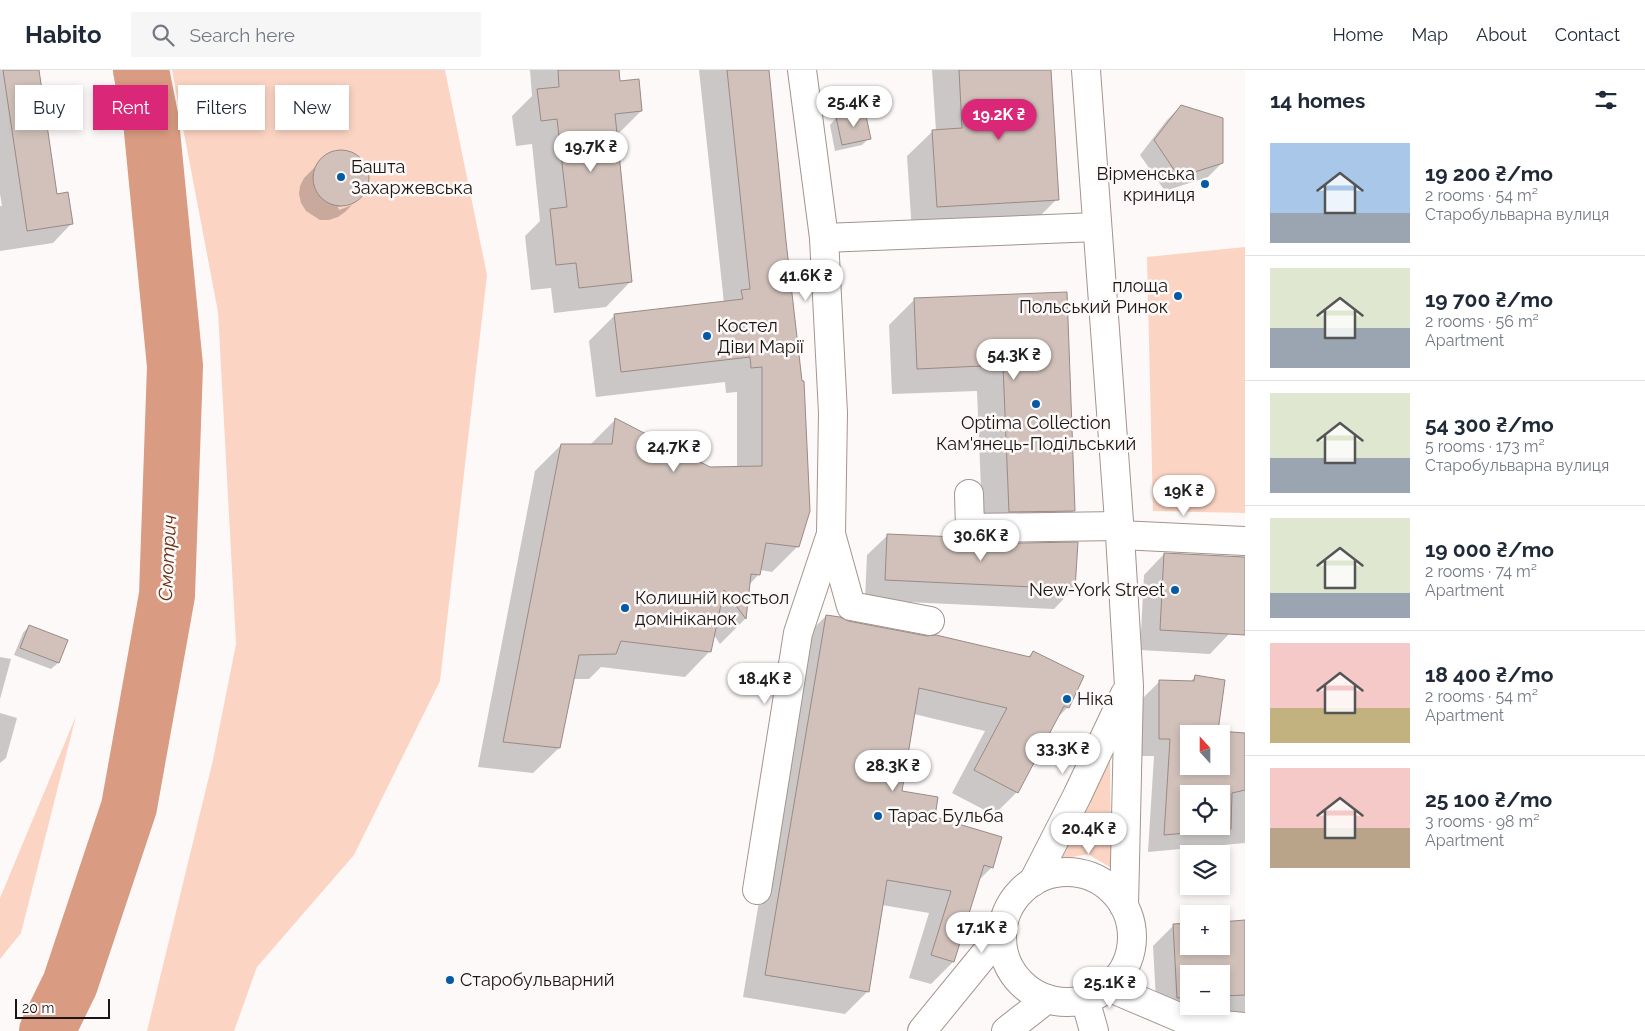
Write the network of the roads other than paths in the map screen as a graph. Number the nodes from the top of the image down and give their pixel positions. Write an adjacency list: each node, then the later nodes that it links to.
1 (802, 70): 4 (main road)
2 (1086, 70): 3 (main road)
3 (1097, 227): 4 (main road); 6 (main road)
4 (824, 238): 7 (main road)
5 (969, 494): 6 (main road)
6 (1119, 530): 8 (main road); 10 (main road)
7 (831, 534): 9 (main road); 12 (main road)
8 (1245, 541)
9 (930, 622)
10 (1129, 686): 11 (main road); 13 (main road)
11 (1033, 882): 13 (main road); 14 (main road)
12 (757, 890)
13 (1124, 906): 15 (main road)
14 (1002, 933): 16 (main road); 18 (main road)
15 (1097, 993): 16 (main road); 17 (main road); 20 (main road)
16 (1047, 999): 19 (main road)
17 (1245, 1027)
18 (922, 1031)
19 (1006, 1031)
20 (1094, 1031)

